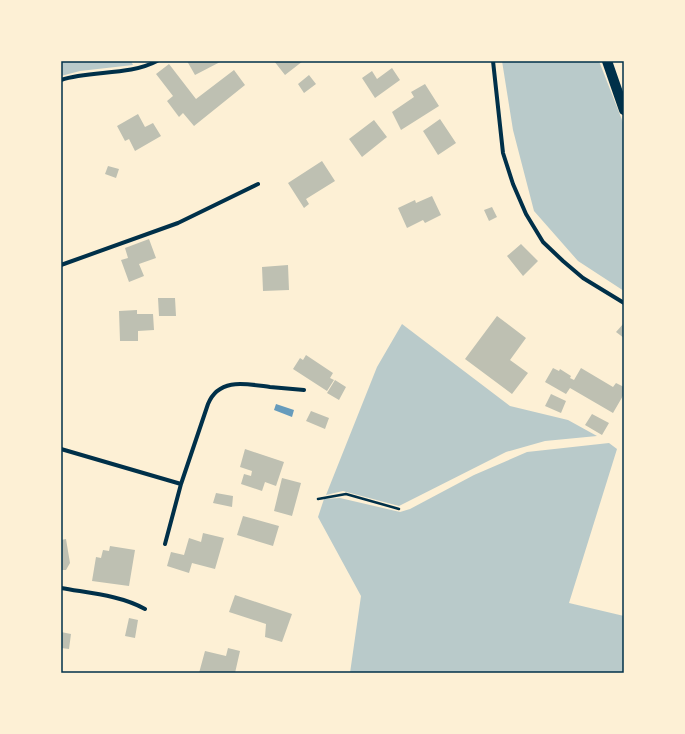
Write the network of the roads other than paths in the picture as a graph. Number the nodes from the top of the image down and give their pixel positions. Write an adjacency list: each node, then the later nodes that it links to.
1 (157, 61): 4 (street)
2 (493, 61): 8 (street)
3 (607, 61): 5 (main road)
4 (61, 80)
5 (624, 110)
6 (258, 184): 7 (street)
7 (61, 265)
8 (624, 303)
9 (304, 390): 11 (street)
10 (61, 449): 11 (street)
11 (182, 484): 12 (street)
12 (165, 544)
13 (61, 588): 14 (street)
14 (144, 609)

